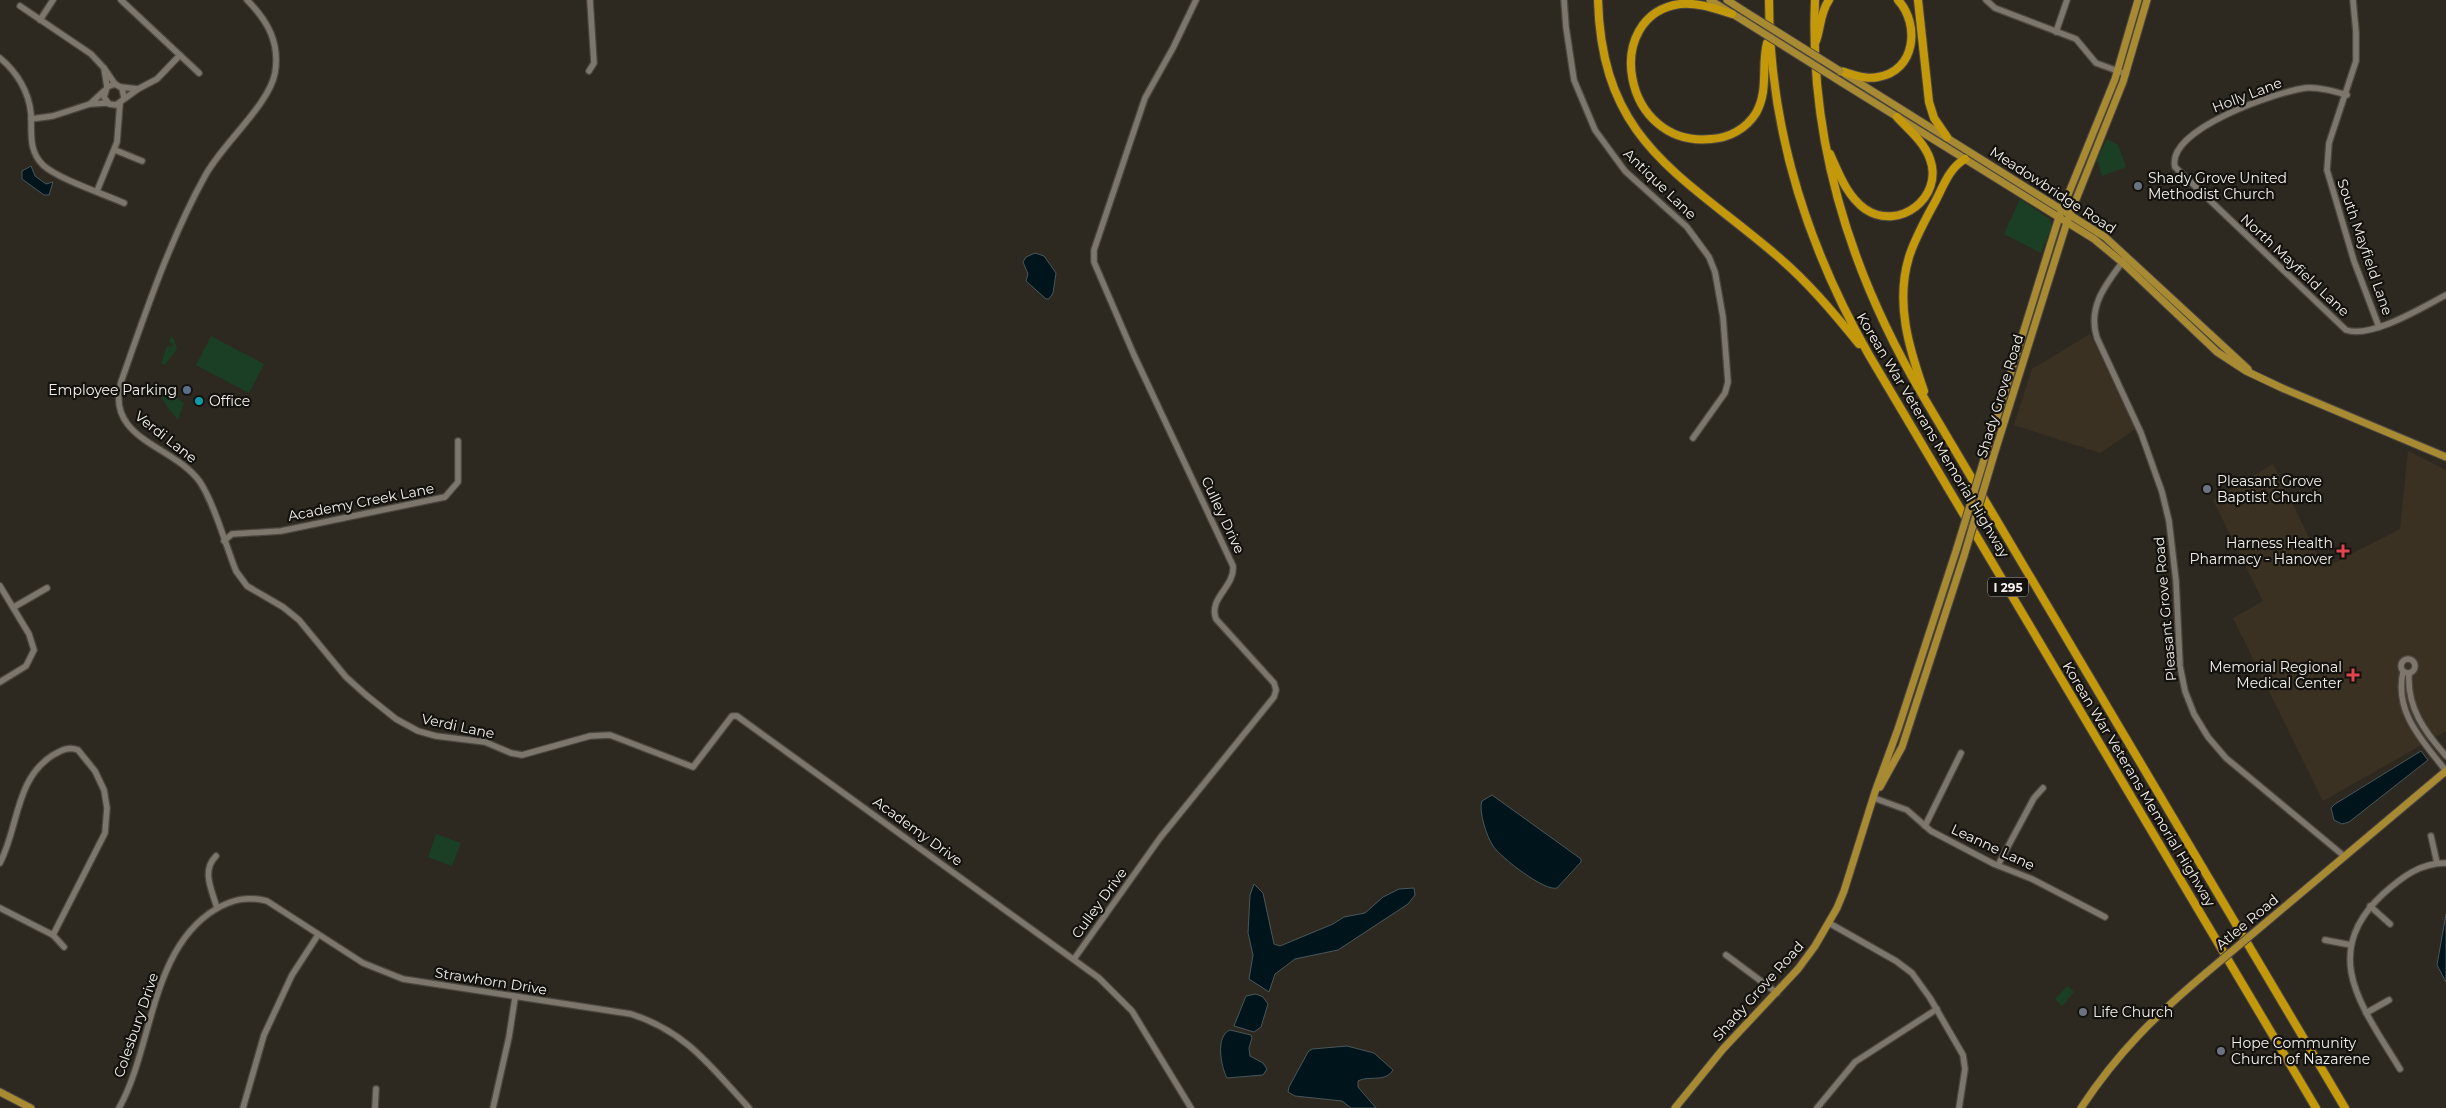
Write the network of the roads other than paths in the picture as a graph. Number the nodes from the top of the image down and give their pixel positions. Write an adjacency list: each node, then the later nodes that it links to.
1 (53, 0): 22 (street)
2 (121, 0): 26 (street)
3 (247, 0): 66 (street, Verdi Lane)
4 (590, 0): 29 (street)
5 (1196, 0): 99 (street, Culley Drive)
6 (1564, 0): 63 (street, Antique Lane)
7 (1598, 0): 60 (highway)
8 (1710, 0): 21 (main road, Meadowbridge Road)
9 (1727, 0): 30 (main road, Meadowbridge Road, bridge)
10 (1769, 0): 24 (highway, Korean War Veterans Memorial Highway / I 295)
11 (1815, 0): 25 (highway, Korean War Veterans Memorial Highway / I 295)
12 (1829, 0): 25 (highway)
13 (1898, 0): 30 (highway)
14 (1918, 0): 44 (highway)
15 (1986, 0): 23 (street)
16 (2068, 0): 23 (street)
17 (2138, 0): 31 (main road, Shady Grove Road)
18 (2147, 0): 33 (main road, Shady Grove Road)
19 (2353, 0): 37 (street, South Mayfield Lane)
20 (20, 6): 22 (street)
21 (1732, 14): 24 (highway); 41 (main road, Meadowbridge Road, bridge)
22 (40, 20): 28 (street)
23 (2056, 32): 31 (street)
24 (1768, 38): 60 (highway, Korean War Veterans Memorial Highway / I 295)
25 (1814, 46): 45 (highway, Korean War Veterans Memorial Highway / I 295)
26 (180, 55): 32 (street); 36 (street)
27 (0, 58): 43 (street)
28 (104, 68): 34 (street); 35 (street)
29 (589, 71)
30 (1840, 71): 44 (main road, Meadowbridge Road)
31 (2117, 71): 33 (street); 52 (main road, Shady Grove Road)
32 (199, 73)
33 (2126, 74): 53 (main road, Shady Grove Road)
34 (118, 86): 35 (street); 36 (street); 38 (street)
35 (106, 89): 39 (street); 40 (street)
36 (138, 89): 38 (street)
37 (2346, 95): 49 (street, Holly Lane); 59 (street, South Mayfield Lane)
38 (122, 101): 40 (street); 42 (street)
39 (90, 104): 40 (street); 43 (street)
40 (110, 104): 42 (street)
41 (1897, 117): 45 (highway); 47 (main road, Meadowbridge Road)
42 (118, 118): 46 (street)
43 (31, 119): 50 (street)
44 (1946, 137): 52 (main road, Meadowbridge Road)
45 (1825, 144): 62 (highway, Korean War Veterans Memorial Highway / I 295)
46 (115, 150): 48 (street); 50 (street)
47 (1965, 159): 54 (main road, Meadowbridge Road); 62 (highway)
48 (142, 161)
49 (2174, 162): 59 (street, North Mayfield Lane)
50 (97, 191): 51 (street)
51 (124, 202)
52 (2062, 208): 53 (main road, Meadowbridge Road); 54 (main road, Shady Grove Road)
53 (2070, 213): 55 (main road, Shady Grove Road); 56 (main road, Meadowbridge Road)
54 (2059, 217): 55 (main road, Meadowbridge Road); 70 (main road, Shady Grove Road, bridge)
55 (2067, 222): 57 (main road, Meadowbridge Road); 71 (main road, Shady Grove Road, bridge)
56 (2128, 256): 57 (street, Pleasant Grove Road); 61 (main road, Meadowbridge Road)
57 (2122, 263): 61 (main road, Meadowbridge Road); 82 (street, Pleasant Grove Road)
58 (2446, 296): 59 (street, North Mayfield Lane)
59 (2379, 327)
60 (1873, 361): 119 (highway, Korean War Veterans Memorial Highway / I 295)
61 (2256, 376): 65 (main road, Meadowbridge Road)
62 (1931, 410): 120 (highway, Korean War Veterans Memorial Highway / I 295)
63 (1693, 438)
64 (458, 441): 66 (street, Academy Creek Lane)
65 (2446, 457)
66 (224, 541): 73 (street, Verdi Lane)
67 (0, 586): 69 (street)
68 (47, 588): 69 (street)
69 (14, 607): 72 (street)
70 (1928, 634): 71 (main road); 78 (main road, Shady Grove Road)
71 (1937, 637): 78 (main road, Shady Grove Road)
72 (0, 682)
73 (590, 736): 99 (street, Academy Drive)
74 (1961, 753): 79 (street)
75 (2446, 756): 76 (street)
76 (2446, 771): 82 (main road, Atlee Road)
77 (2043, 788): 86 (street)
78 (1874, 798): 79 (street, Leanne Lane); 91 (main road, Shady Grove Road)
79 (1925, 826): 86 (street, Leanne Lane)
80 (2431, 836): 84 (street)
81 (216, 856): 89 (street)
82 (2344, 856): 118 (main road, Atlee Road, bridge)
83 (0, 863): 94 (street)
84 (2437, 863): 85 (street); 87 (street)
85 (2446, 863)
86 (1998, 865): 90 (street, Leanne Lane)
87 (2370, 906): 92 (street); 96 (street)
88 (0, 908): 94 (street)
89 (217, 908): 93 (street, Strawhorn Drive); 110 (street, Colesbury Drive)
90 (2105, 917)
91 (1829, 922): 100 (main road, Shady Grove Road); 103 (street)
92 (2390, 924)
93 (318, 934): 101 (street, Strawhorn Drive); 111 (street)
94 (53, 935): 97 (street)
95 (2325, 940): 96 (street)
96 (2351, 945): 104 (street)
97 (64, 947)
98 (1726, 955): 100 (street)
99 (1074, 959): 114 (street, Academy Drive)
100 (1777, 993): 115 (main road, Shady Grove Road)
101 (515, 998): 108 (street, Strawhorn Drive); 113 (street)
102 (2389, 1000): 104 (street)
103 (1937, 1010): 116 (street); 117 (street)
104 (2366, 1013): 105 (street)
105 (2400, 1068)
106 (376, 1089): 112 (street)
107 (0, 1092): 109 (main road)
108 (747, 1107)
109 (31, 1108)
110 (119, 1108)
111 (243, 1108)
112 (375, 1108)
113 (493, 1108)
114 (1190, 1108)
115 (1675, 1108)
116 (1816, 1108)
117 (1959, 1108)
118 (2081, 1108)
119 (2316, 1108)
120 (2345, 1108)

